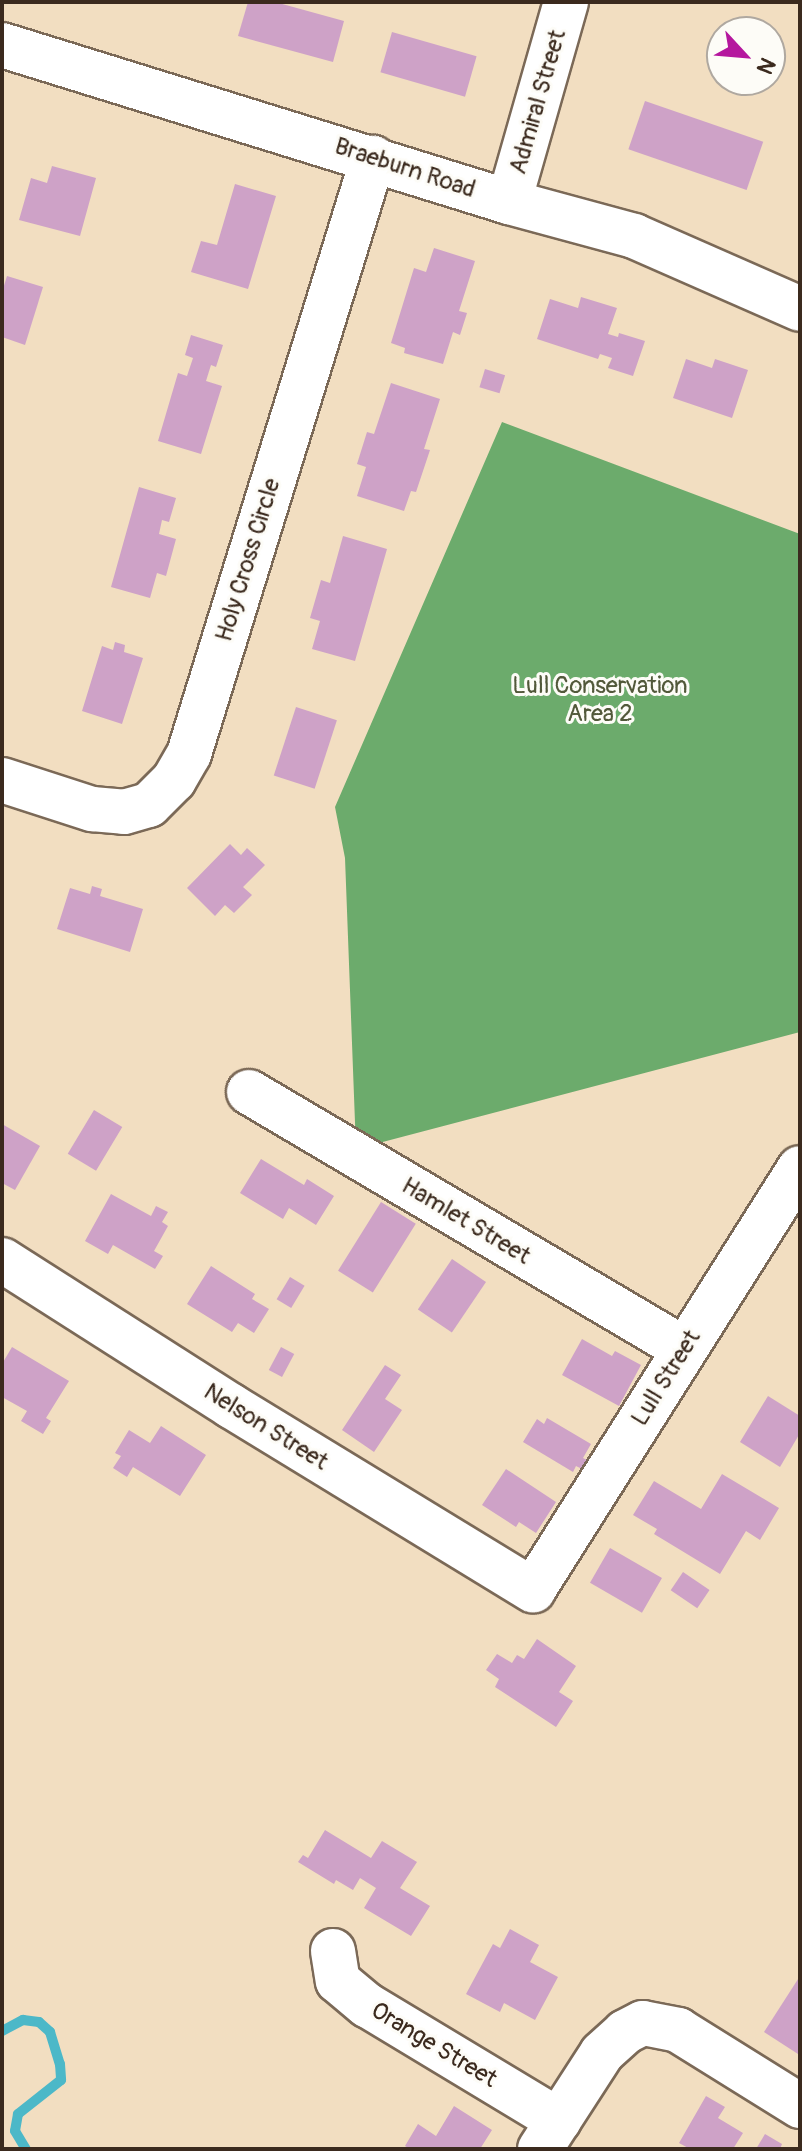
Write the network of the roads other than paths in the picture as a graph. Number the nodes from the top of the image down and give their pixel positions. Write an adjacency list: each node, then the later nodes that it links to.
1 (566, 2): 4 (street, Admiral Street)
2 (2, 45): 3 (street, Braeburn Road)
3 (373, 158): 4 (street, Braeburn Road); 6 (street, Holy Cross Circle)
4 (509, 202): 5 (street, Braeburn Road)
5 (800, 309)
6 (2, 780)
7 (249, 1092): 10 (street, Hamlet Street)
8 (800, 1168): 10 (street, Lull Street)
9 (2, 1260): 11 (street, Nelson Street)
10 (684, 1349): 11 (street, Lull Street)
11 (533, 1590)
12 (333, 1951): 14 (street, Orange Street)
13 (800, 2106): 14 (street)
14 (549, 2135)

